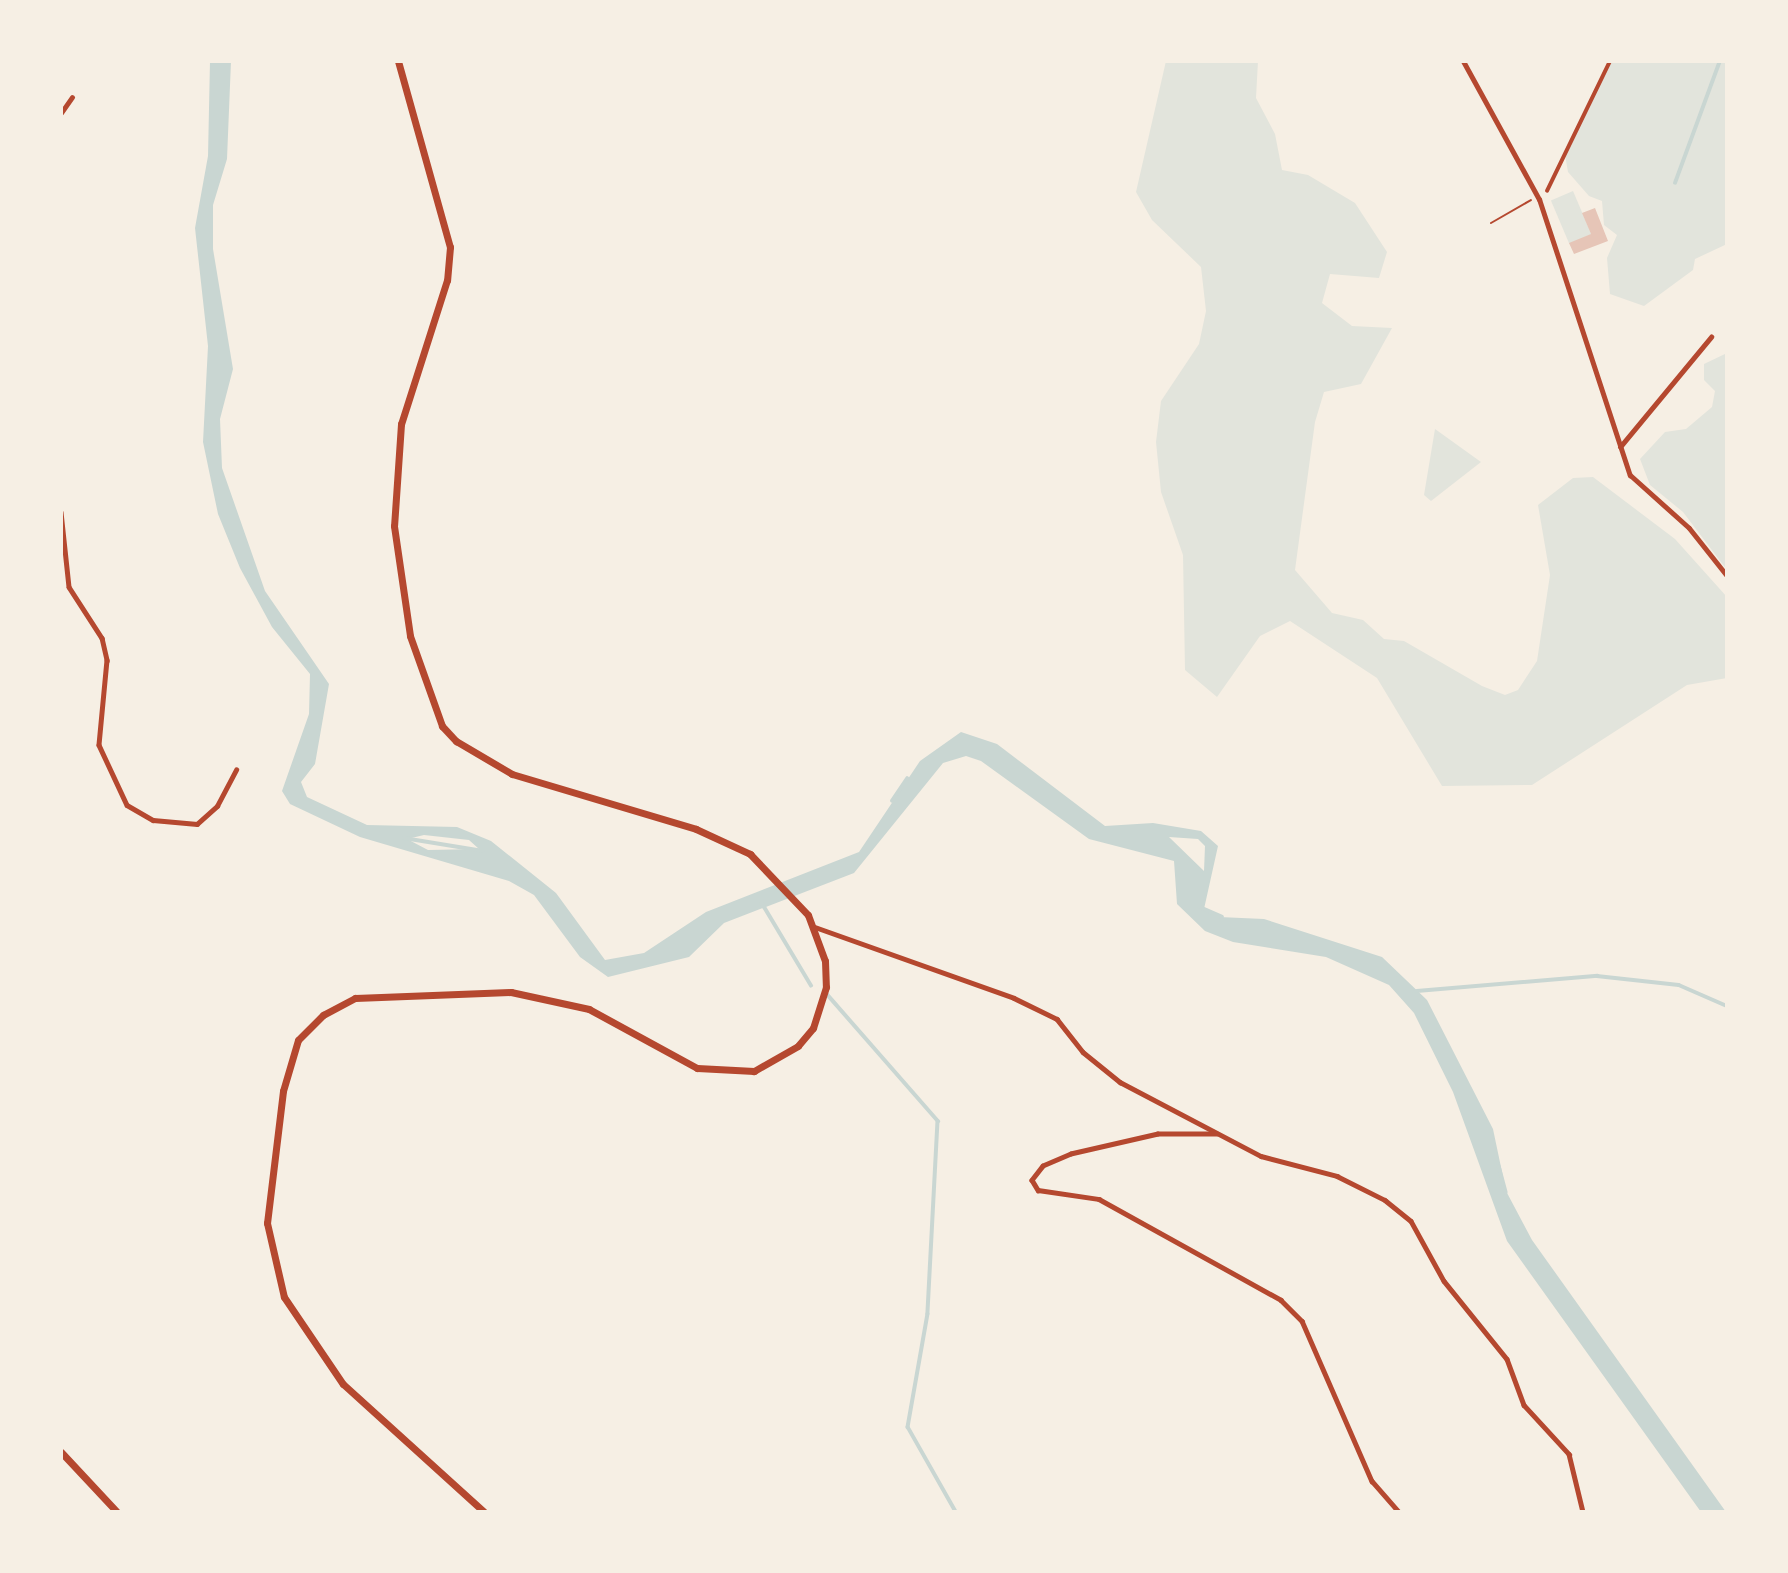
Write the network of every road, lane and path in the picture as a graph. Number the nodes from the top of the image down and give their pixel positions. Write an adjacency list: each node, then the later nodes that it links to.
1 (398, 61): 13 (main road)
2 (1463, 61): 9 (street)
3 (1610, 61): 6 (street)
4 (72, 97): 5 (street)
5 (61, 113)
6 (1547, 191): 7 (path)
7 (1491, 223)
8 (1711, 337): 9 (street)
9 (1619, 448): 11 (street)
10 (61, 512): 12 (street)
11 (1727, 576)
12 (236, 771)
13 (815, 927): 14 (street); 17 (main road)
14 (1218, 1133): 18 (street); 19 (street)
15 (61, 1452): 16 (main road)
16 (117, 1512)
17 (484, 1512)
18 (1399, 1512)
19 (1583, 1512)

